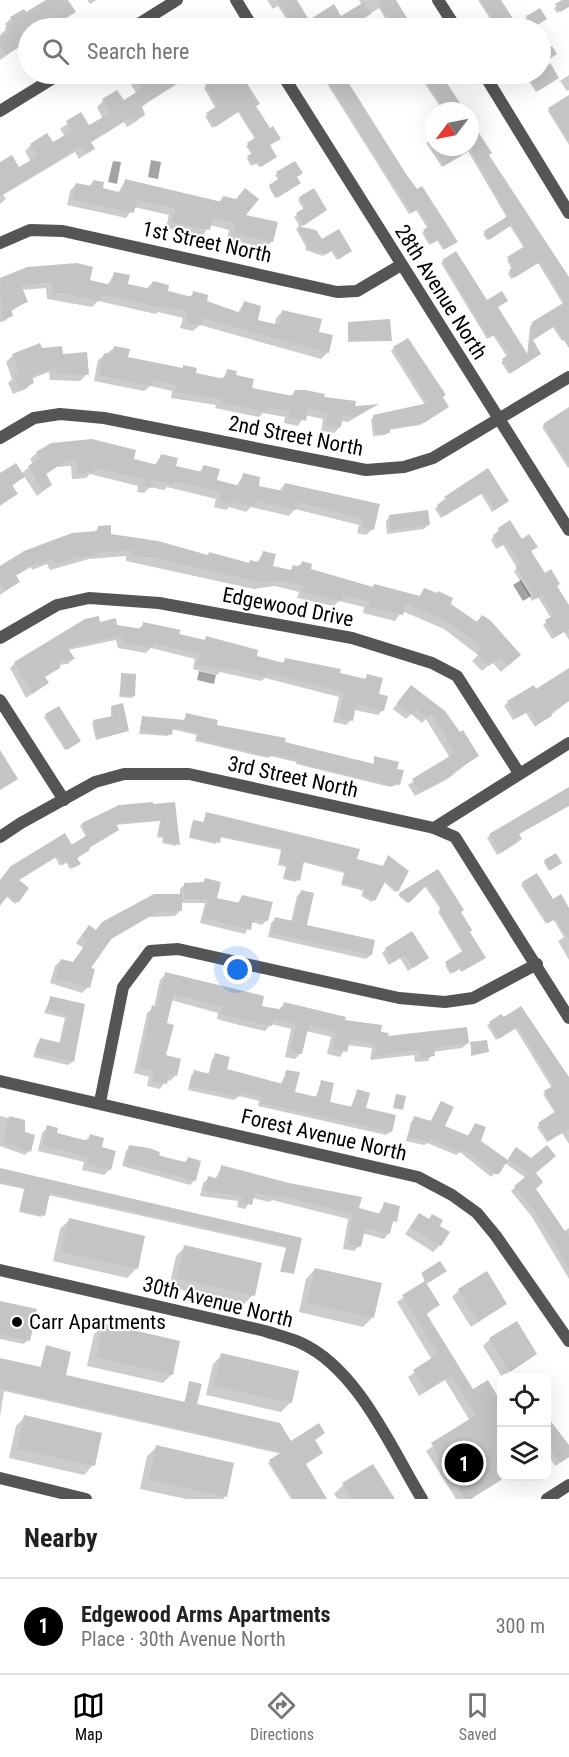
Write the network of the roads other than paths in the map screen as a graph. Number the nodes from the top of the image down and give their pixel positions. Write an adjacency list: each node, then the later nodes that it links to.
1 (177, 0): 4 (street)
2 (236, 0): 5 (street)
3 (438, 0): 6 (street)
4 (148, 18)
5 (248, 18)
6 (450, 18)
7 (44, 84): 10 (street)
8 (288, 84): 13 (street, 28th Avenue North)
9 (489, 84): 11 (street)
10 (0, 111)
11 (569, 213)
12 (0, 243): 13 (street, 1st Street North)
13 (401, 265): 15 (street, 28th Avenue North)
14 (569, 377): 15 (street, 2nd Street North)
15 (498, 420): 16 (street, 2nd Street North); 17 (street, 28th Avenue North)
16 (0, 438)
17 (569, 530)
18 (0, 638): 21 (street, Edgewood Drive)
19 (0, 700): 22 (street)
20 (569, 743): 21 (street)
21 (519, 773): 23 (street)
22 (64, 800): 23 (street, 3rd Street North); 24 (street, 3rd Street North)
23 (434, 828): 25 (street, 3rd Street North)
24 (0, 837)
25 (537, 964): 26 (street, 3rd Street North); 28 (street)
26 (569, 1018)
27 (0, 1081): 28 (street, Forest Avenue North)
28 (100, 1102): 30 (street, Forest Avenue North)
29 (0, 1270): 34 (street, 30th Avenue North)
30 (569, 1341)
31 (0, 1478): 33 (street)
32 (569, 1485): 35 (street)
33 (86, 1499)
34 (422, 1499)
35 (547, 1499)

